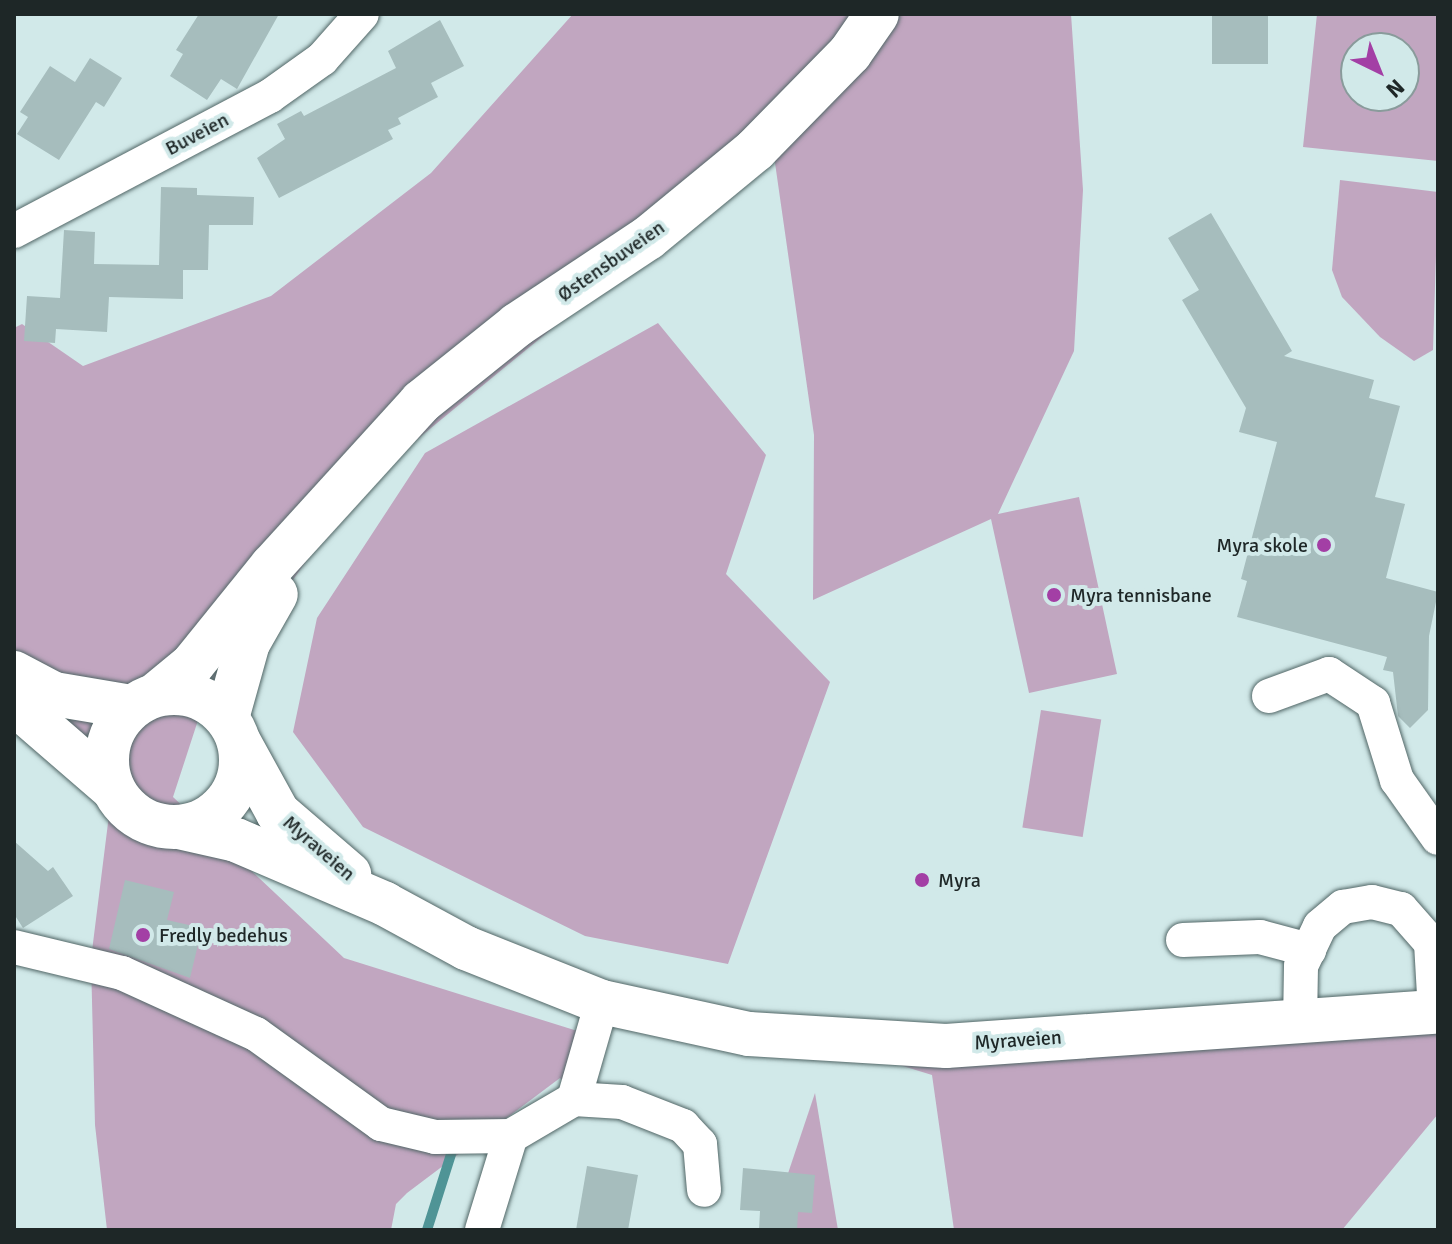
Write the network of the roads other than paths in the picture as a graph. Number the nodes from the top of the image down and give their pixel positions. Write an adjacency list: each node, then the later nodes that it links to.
1 (362, 14): 3 (street, Buveien)
2 (877, 14): 4 (main road, Østensbuveien)
3 (14, 231)
4 (335, 495): 7 (main road, Østensbuveien); 9 (main road, Østensbuveien)
5 (14, 673): 7 (main road)
6 (1269, 696): 12 (street)
7 (145, 700): 9 (main road); 10 (main road)
8 (14, 703): 10 (main road)
9 (233, 730): 11 (main road); 13 (main road, Myraveien)
10 (112, 788): 11 (main road)
11 (179, 827): 13 (main road, Myraveien)
12 (1438, 838)
13 (385, 904): 17 (main road, Myraveien)
14 (1183, 940): 16 (street)
15 (14, 947): 21 (street)
16 (1309, 950): 18 (street); 19 (street)
17 (602, 1002): 19 (main road, Myraveien); 20 (street)
18 (1437, 1012): 19 (main road, Myraveien)
19 (1300, 1024)
20 (574, 1099): 21 (street); 22 (street)
21 (511, 1136): 23 (street)
22 (704, 1190)
23 (482, 1230)

